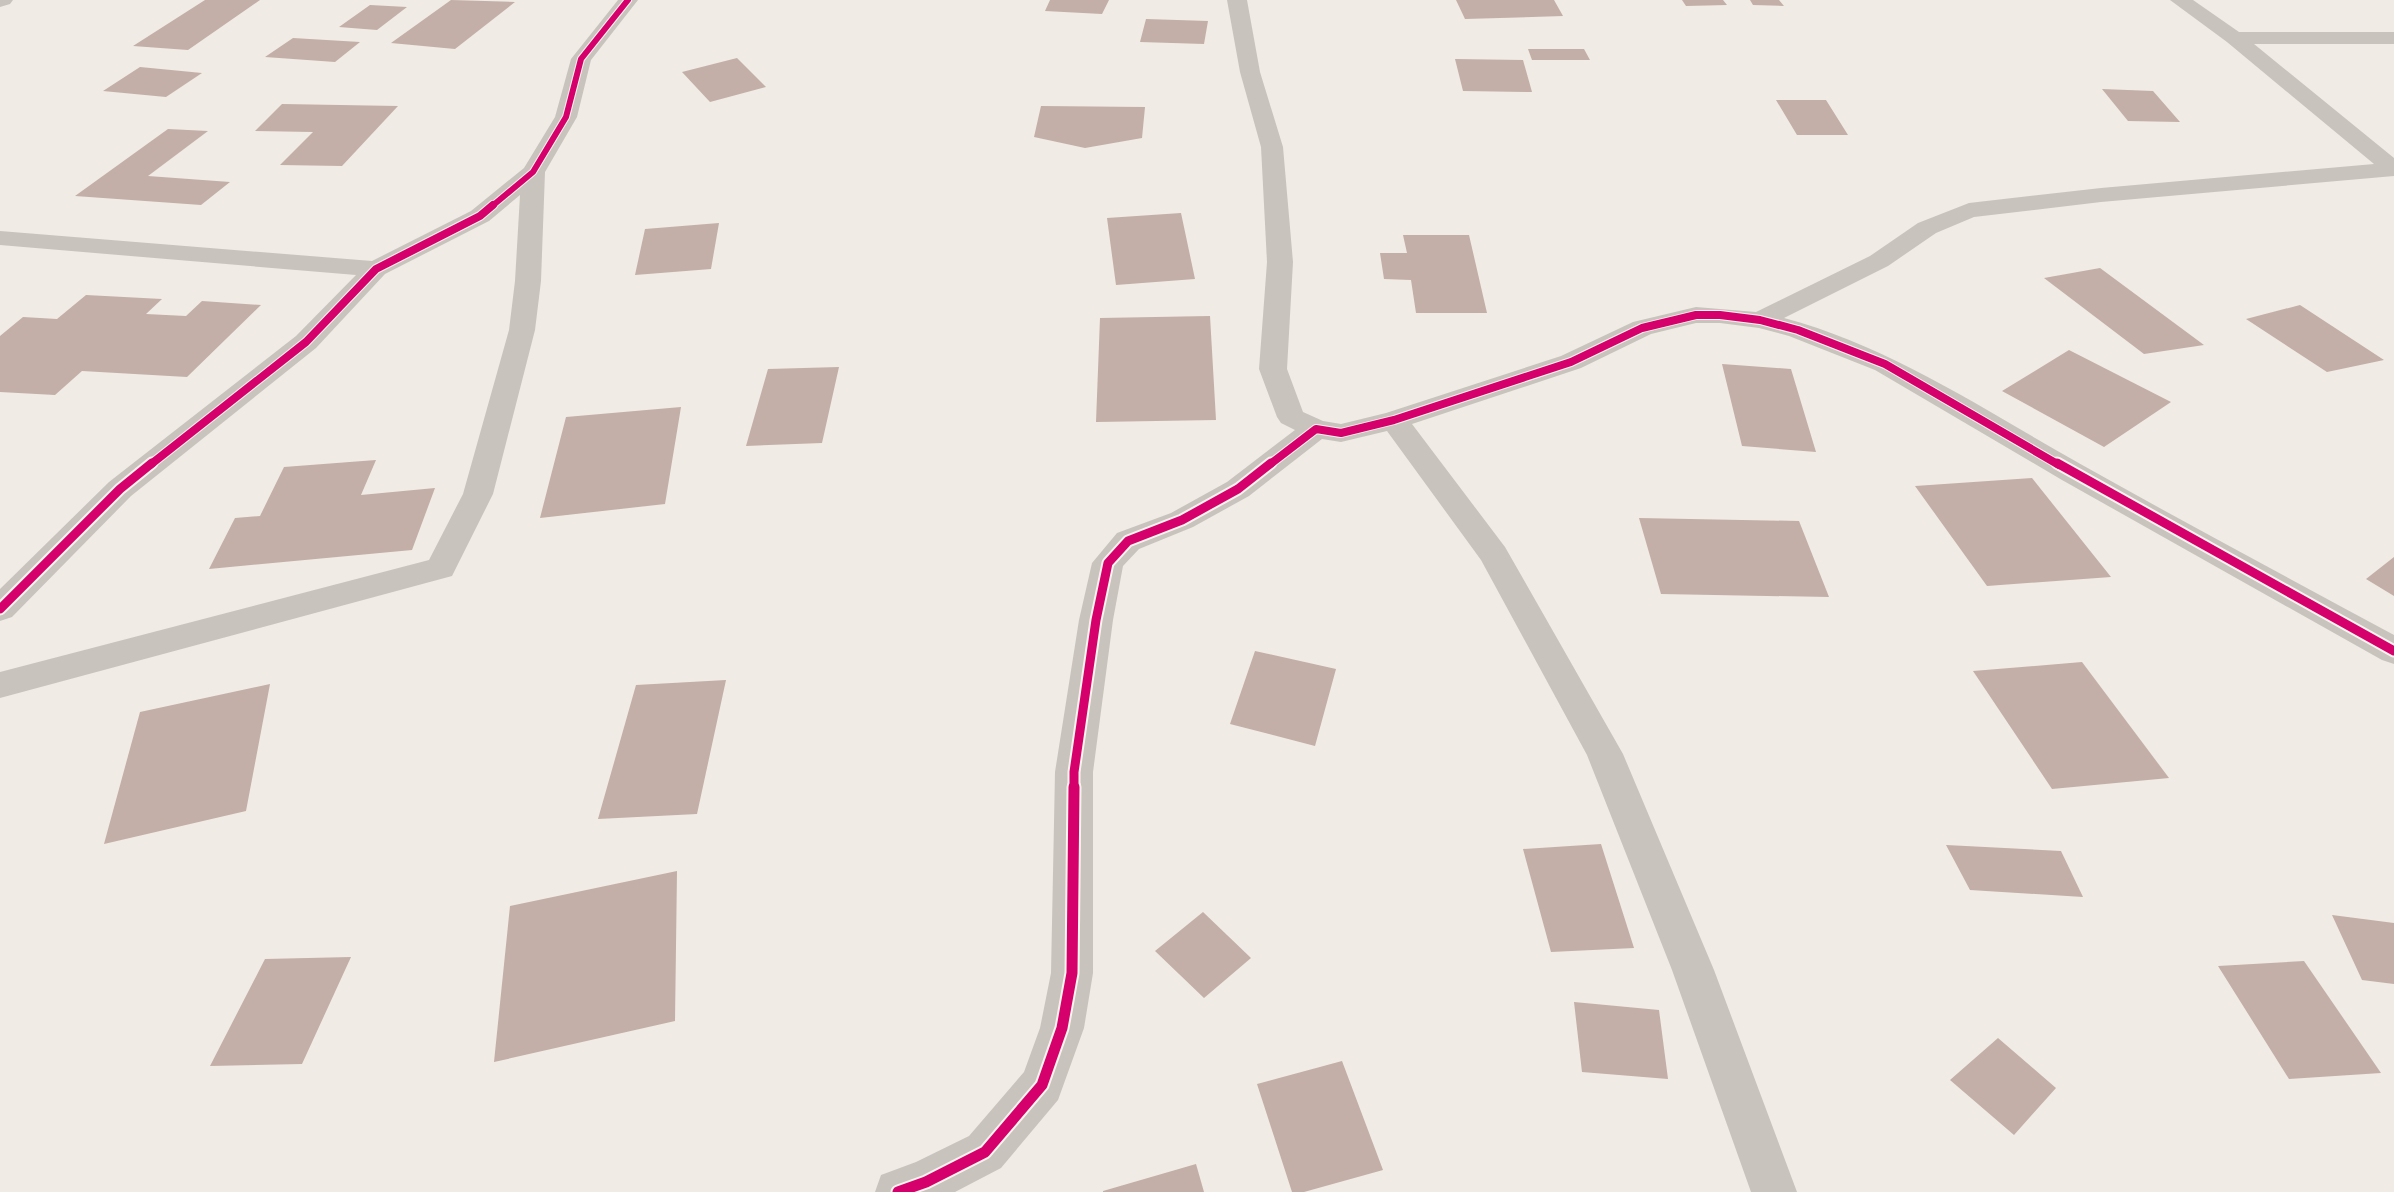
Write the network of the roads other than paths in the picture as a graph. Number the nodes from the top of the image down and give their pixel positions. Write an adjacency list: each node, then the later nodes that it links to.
1 (628, 0): 7 (street)
2 (1237, 0): 12 (street)
3 (2180, 0): 4 (street)
4 (2234, 38): 5 (street); 6 (street)
5 (2394, 38)
6 (2394, 169): 10 (street)
7 (533, 172): 9 (street); 15 (street)
8 (0, 238): 9 (street)
9 (376, 269): 13 (street)
10 (1760, 320): 11 (street); 14 (street)
11 (1394, 420): 12 (street); 17 (street)
12 (1316, 429): 16 (street)
13 (0, 609)
14 (2394, 651)
15 (0, 685)
16 (898, 1192)
17 (1774, 1192)

